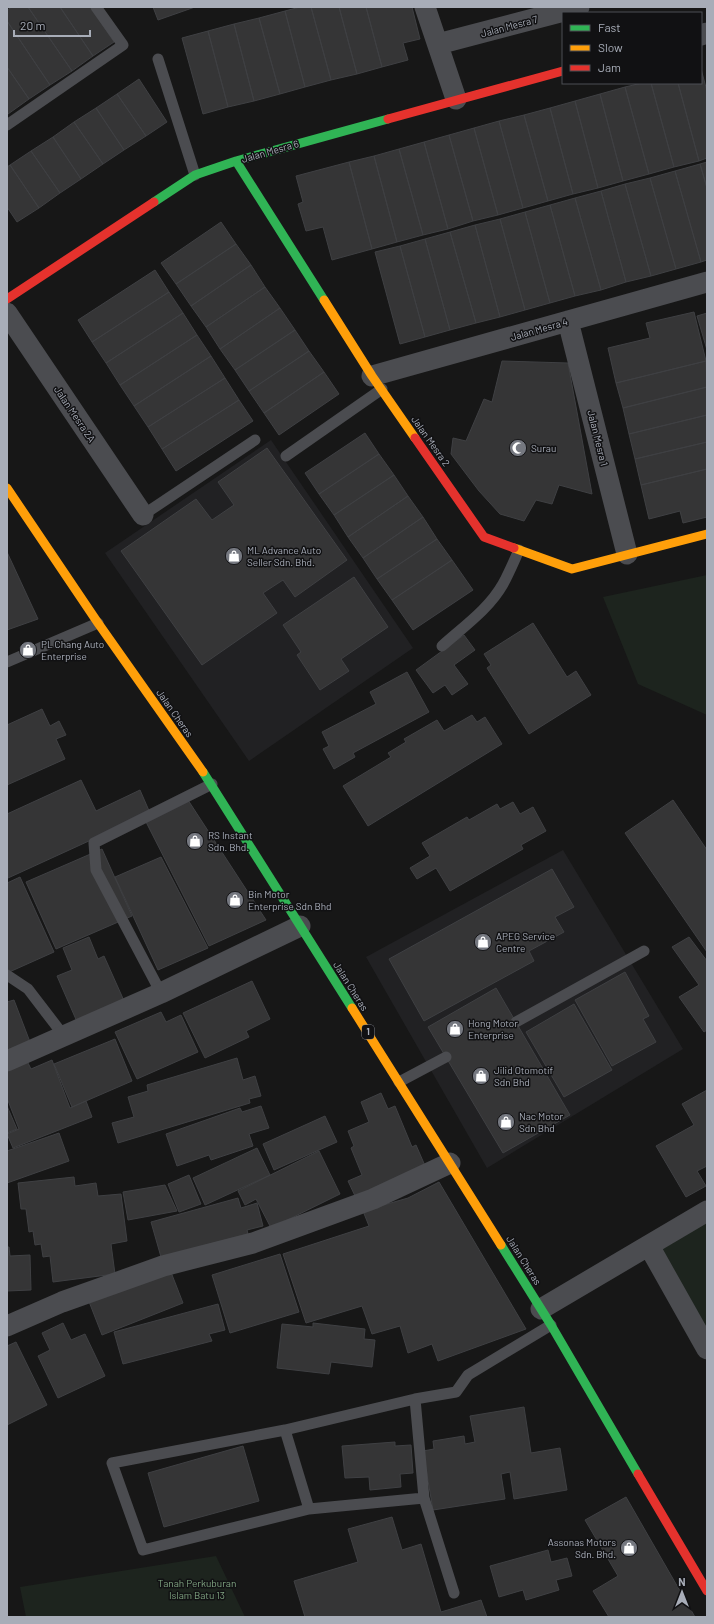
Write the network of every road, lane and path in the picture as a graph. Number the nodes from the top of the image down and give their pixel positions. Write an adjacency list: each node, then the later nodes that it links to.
1 (96, 7): 8 (lane)
2 (425, 7): 4 (street)
3 (579, 7): 4 (street, Jalan Mesra 7)
4 (438, 44): 7 (street)
5 (158, 59): 10 (lane)
6 (562, 71): 7 (main road, Jalan Mesra 6)
7 (456, 99): 9 (main road, Jalan Mesra 6)
8 (7, 125)
9 (236, 161): 10 (main road, Jalan Mesra 6); 15 (main road, Jalan Mesra 2)
10 (195, 175): 12 (main road, Jalan Mesra 6)
11 (707, 282): 14 (street, Jalan Mesra 4)
12 (7, 299)
13 (7, 313): 19 (street, Jalan Mesra 2A)
14 (568, 321): 15 (street, Jalan Mesra 4); 22 (street, Jalan Mesra 1)
15 (377, 383): 17 (lane); 21 (main road, Jalan Mesra 2)
16 (255, 440): 19 (lane)
17 (286, 456)
18 (7, 488): 23 (main road, Jalan Cheras / 1)
19 (143, 515)
20 (707, 534): 22 (main road, Jalan Mesra 2)
21 (519, 550): 22 (main road, Jalan Mesra 2); 24 (lane)
22 (627, 554)
23 (98, 623): 25 (lane); 26 (main road, Jalan Cheras / 1)
24 (442, 646)
25 (7, 662)
26 (212, 784): 27 (main road, Jalan Cheras / 1); 30 (lane)
27 (300, 926): 30 (street); 35 (main road, Jalan Cheras / 1)
28 (644, 951): 31 (lane)
29 (7, 975): 32 (lane)
30 (161, 993): 32 (street)
31 (516, 1022)
32 (64, 1036): 34 (street)
33 (446, 1057): 35 (lane)
34 (7, 1062)
35 (399, 1082): 36 (main road, Jalan Cheras / 1)
36 (450, 1163): 39 (main road, Jalan Cheras / 1); 40 (street)
37 (707, 1210): 38 (street)
38 (649, 1246): 39 (street); 41 (street)
39 (546, 1317): 42 (lane); 46 (main road, Jalan Cheras / 1)
40 (7, 1326)
41 (707, 1349)
42 (415, 1399): 43 (lane); 44 (lane)
43 (285, 1430): 45 (lane); 45 (lane)
44 (424, 1498): 45 (lane); 47 (lane)
45 (309, 1510)
46 (707, 1591)
47 (454, 1593)

